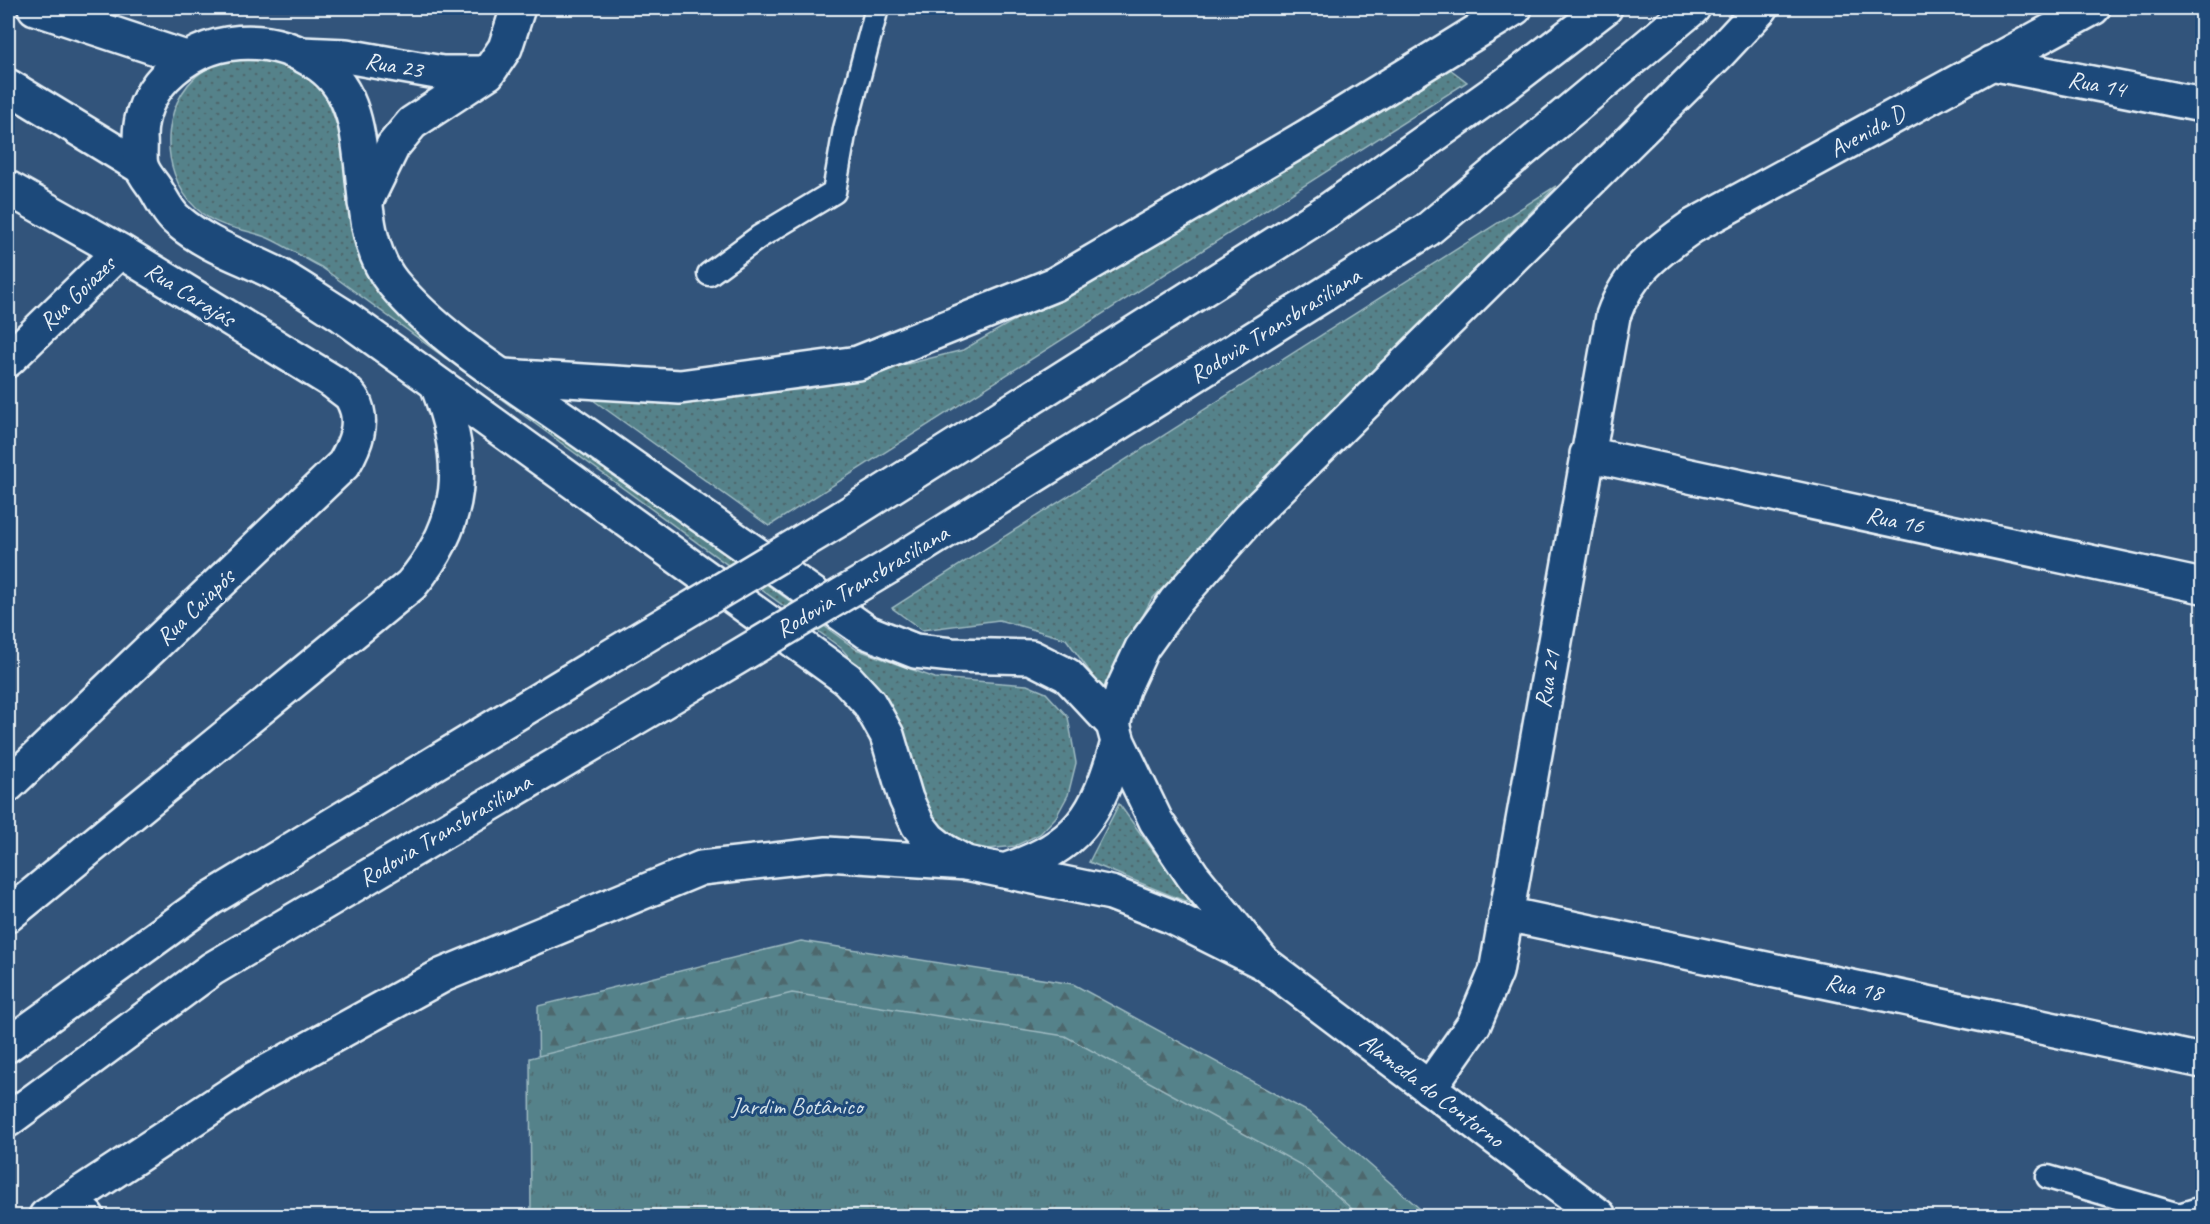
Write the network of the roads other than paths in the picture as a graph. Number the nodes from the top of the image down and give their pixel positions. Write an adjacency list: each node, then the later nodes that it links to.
1 (39, 8): 10 (main road)
2 (518, 8): 12 (main road, Rua 23)
3 (877, 8): 20 (lane)
4 (1515, 8): 22 (main road)
5 (1605, 8): 34 (main road, bridge)
6 (1693, 8): 37 (main road, Rodovia Transbrasiliana, bridge)
7 (1761, 8): 27 (main road)
8 (2093, 8): 11 (main road, Avenida D)
9 (301, 54): 10 (main road); 12 (main road, Rua 23); 17 (main road, Alameda do Contorno)
10 (186, 58): 15 (main road)
11 (1991, 63): 14 (main road, Rua 14); 19 (main road, Avenida D)
12 (488, 73): 17 (main road, Rua 23)
13 (8, 86): 15 (main road)
14 (2202, 105)
15 (141, 167): 23 (main road)
16 (8, 188): 18 (main road, Rua Carajás)
17 (365, 203): 22 (main road, Alameda do Contorno)
18 (120, 251): 21 (main road, Rua Goiazes); 24 (main road, Rua Carajás)
19 (1645, 262): 25 (main road, Rua 21)
20 (709, 274)
21 (8, 360)
22 (503, 376): 27 (main road, Alameda do Contorno)
23 (438, 387): 29 (main road); 32 (main road)
24 (357, 416): 28 (main road, Rua Caiapós)
25 (1587, 454): 26 (main road, Rua 16); 31 (main road, Rua 21)
26 (2202, 586)
27 (1115, 734): 30 (main road); 33 (main road, Alameda do Contorno)
28 (8, 785)
29 (966, 863): 30 (main road, Alameda do Contorno); 40 (main road)
30 (1004, 871): 33 (main road, Alameda do Contorno)
31 (1506, 914): 35 (main road, Rua 18); 36 (main road, Rua 21)
32 (8, 915)
33 (1264, 963): 36 (main road, Alameda do Contorno)
34 (8, 1045)
35 (2202, 1061)
36 (1429, 1088): 41 (main road, Alameda do Contorno)
37 (8, 1120)
38 (2048, 1177): 39 (lane)
39 (2202, 1208)
40 (66, 1212)
41 (1599, 1216)

